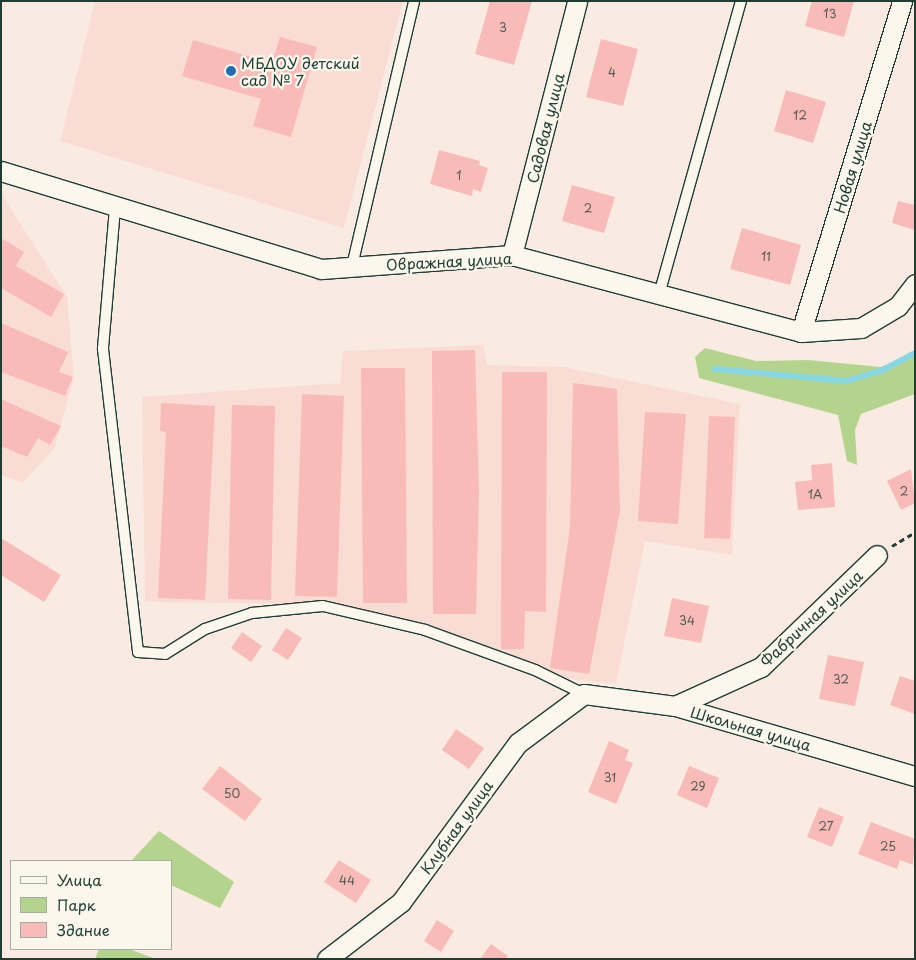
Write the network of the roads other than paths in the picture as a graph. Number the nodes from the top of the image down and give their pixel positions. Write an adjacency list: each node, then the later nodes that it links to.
1 (414, 1): 8 (lane)
2 (577, 1): 7 (street, Садовая улица)
3 (742, 1): 10 (lane)
4 (902, 1): 11 (street, Новая улица)
5 (1, 171): 6 (street, Овражная улица)
6 (115, 208): 8 (street, Овражная улица); 13 (lane)
7 (512, 256): 8 (street, Овражная улица); 10 (street, Овражная улица)
8 (352, 266)
9 (915, 284): 11 (street, Овражная улица)
10 (660, 291): 11 (street, Овражная улица)
11 (801, 332)
12 (877, 555): 14 (street, Фабричная улица)
13 (584, 694): 14 (street, Школьная улица); 16 (street, Клубная улица)
14 (675, 706): 15 (street, Школьная улица)
15 (915, 776)
16 (340, 956)

